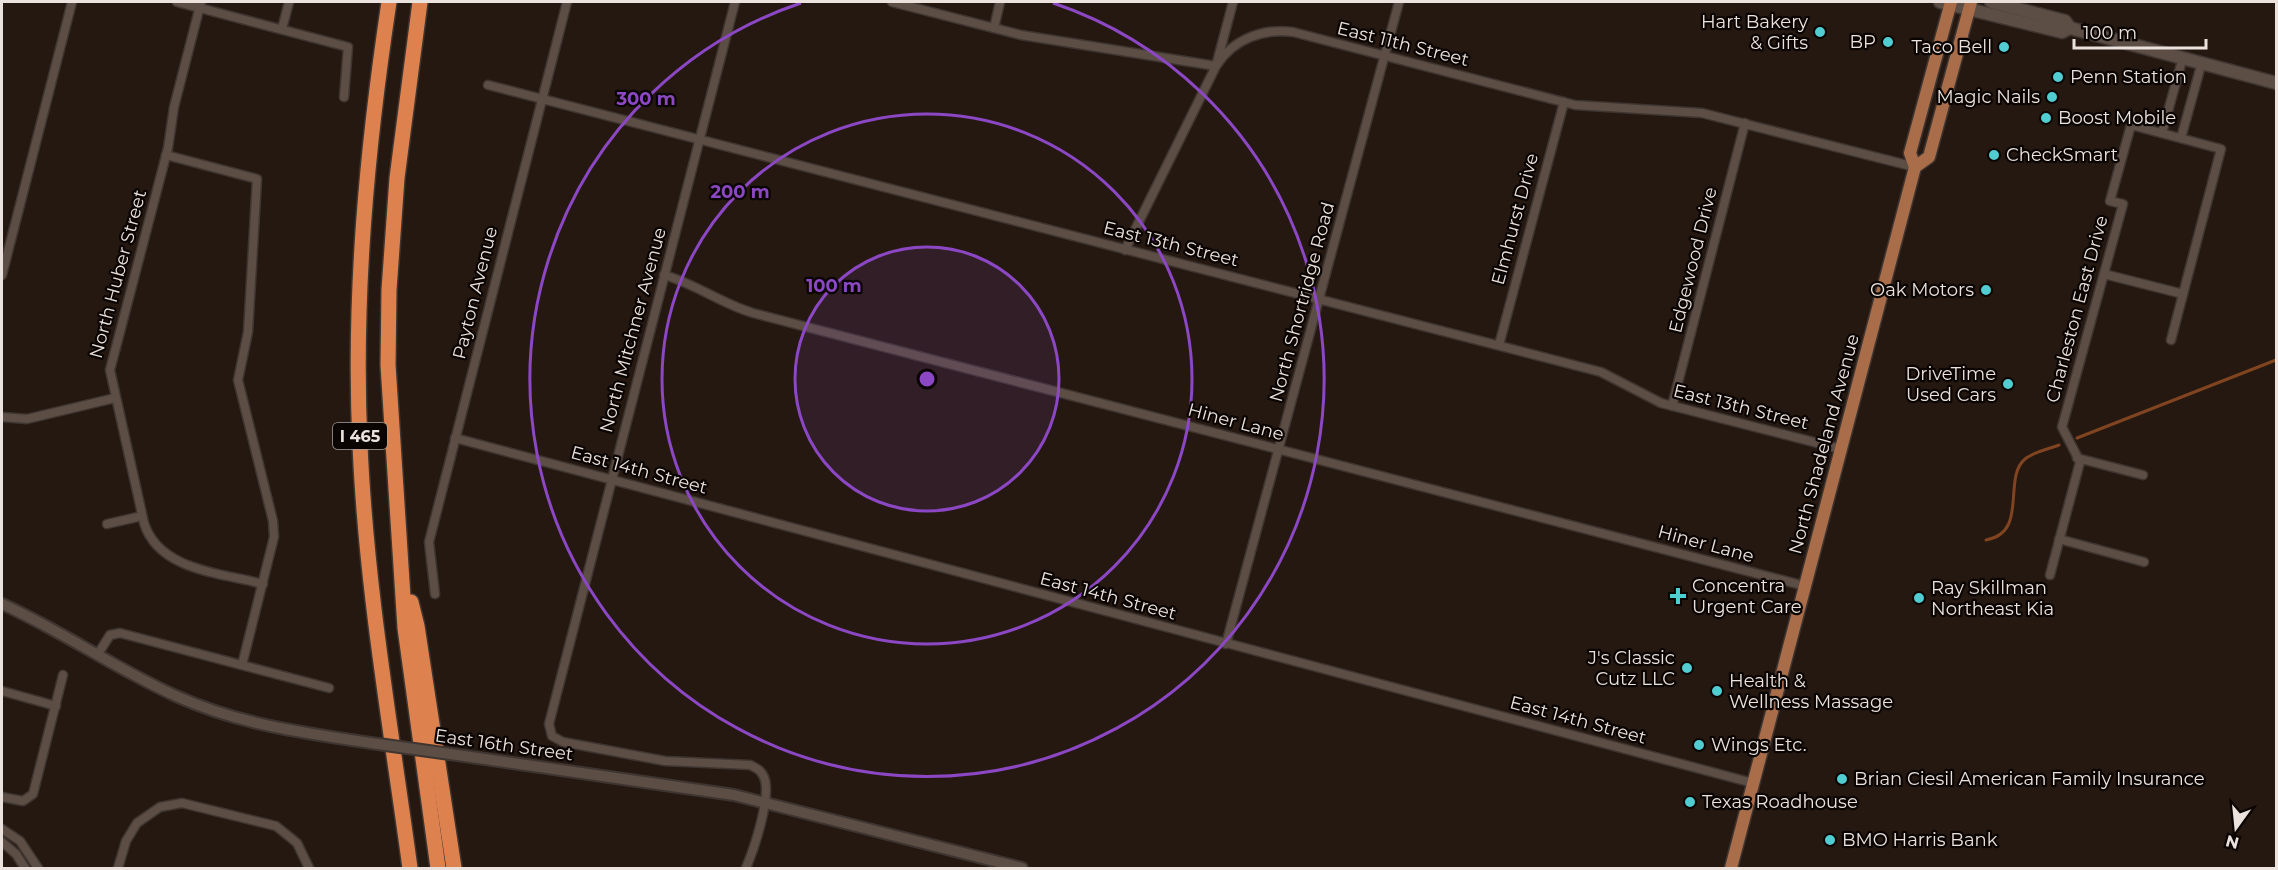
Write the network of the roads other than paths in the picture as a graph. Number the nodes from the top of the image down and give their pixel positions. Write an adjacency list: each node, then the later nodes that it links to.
1 (72, 2): 36 (street)
2 (177, 2): 14 (street)
3 (289, 2): 18 (street)
4 (389, 2): 77 (highway, I 465)
5 (420, 2): 55 (highway, I 465)
6 (567, 2): 26 (street, Payton Avenue)
7 (735, 2): 31 (street, North Mitchner Avenue)
8 (892, 2): 16 (street)
9 (1000, 2): 16 (street)
10 (1233, 2): 22 (street)
11 (1399, 2): 19 (street, North Shortridge Road)
12 (1947, 2): 15 (main road); 33 (main road, North Shadeland Avenue)
13 (1991, 2): 17 (main road)
14 (200, 4): 18 (street); 32 (street, North Huber Street)
15 (1970, 5): 17 (main road); 33 (main road, North Shadeland Avenue)
16 (994, 28): 22 (street)
17 (2070, 28): 20 (main road)
18 (282, 29): 25 (street)
19 (1384, 56): 22 (street, East 11th Street); 27 (street, East 11th Street); 39 (street, North Shortridge Road)
20 (2183, 57): 21 (main road); 29 (street)
21 (2202, 62): 23 (main road); 30 (street)
22 (1216, 66): 34 (street)
23 (2277, 83)
24 (488, 85): 26 (street, East 13th Street)
25 (344, 97)
26 (542, 99): 31 (street, East 13th Street); 45 (street, Payton Avenue)
27 (1564, 102): 28 (street, East 11th Street); 41 (street, Elmhurst Drive)
28 (1745, 123): 33 (street, East 11th Street); 43 (street, Edgewood Drive)
29 (2162, 133): 30 (street); 35 (street, Charleston East Drive)
30 (2181, 138): 38 (street)
31 (699, 140): 34 (street, East 13th Street); 37 (street, North Mitchner Avenue)
32 (166, 154): 42 (street, North Huber Street); 57 (street)
33 (1915, 167): 46 (main road, North Shadeland Avenue)
34 (1125, 250): 39 (street, East 13th Street)
35 (2104, 274): 38 (street); 48 (street, Charleston East Drive)
36 (2, 275)
37 (664, 275): 47 (street, Hiner Lane); 50 (street, North Mitchner Avenue)
38 (2183, 294): 40 (street)
39 (1320, 300): 41 (street, East 13th Street); 47 (street, North Shortridge Road)
40 (2171, 340)
41 (1499, 345): 43 (street, East 13th Street)
42 (115, 399): 44 (street); 51 (street, North Huber Street)
43 (1672, 406): 46 (street, East 13th Street)
44 (2, 417)
45 (455, 438): 50 (street, East 14th Street); 59 (street, Payton Avenue)
46 (1841, 449): 58 (main road, North Shadeland Avenue)
47 (1280, 450): 58 (street, Hiner Lane); 61 (street, North Shortridge Road)
48 (2078, 458): 49 (street); 53 (street)
49 (2143, 475)
50 (611, 480): 61 (street, East 14th Street); 70 (street, North Mitchner Avenue)
51 (142, 516): 52 (street); 57 (street, North Huber Street)
52 (107, 524)
53 (2059, 539): 54 (street); 56 (street)
54 (2144, 562)
55 (403, 573): 78 (highway, I 465); 79 (highway)
56 (2050, 575)
57 (263, 584): 63 (street)
58 (1805, 586): 68 (main road, North Shadeland Avenue)
59 (435, 594)
60 (2, 604): 62 (street, East 16th Street)
61 (1226, 645): 68 (street, East 14th Street)
62 (98, 654): 63 (street); 70 (street, East 16th Street, bridge)
63 (242, 665): 65 (street)
64 (63, 675): 67 (street)
65 (329, 688)
66 (2, 691): 67 (street)
67 (56, 706): 69 (street)
68 (1753, 783): 82 (main road, North Shadeland Avenue)
69 (2, 797)
70 (764, 802): 80 (street); 81 (street, East 16th Street)
71 (2, 829): 74 (street)
72 (2, 842): 73 (street)
73 (25, 868)
74 (38, 868)
75 (118, 868): 76 (street)
76 (309, 868)
77 (410, 868)
78 (438, 868)
79 (454, 868)
80 (746, 868)
81 (1022, 868)
82 (1731, 868)

